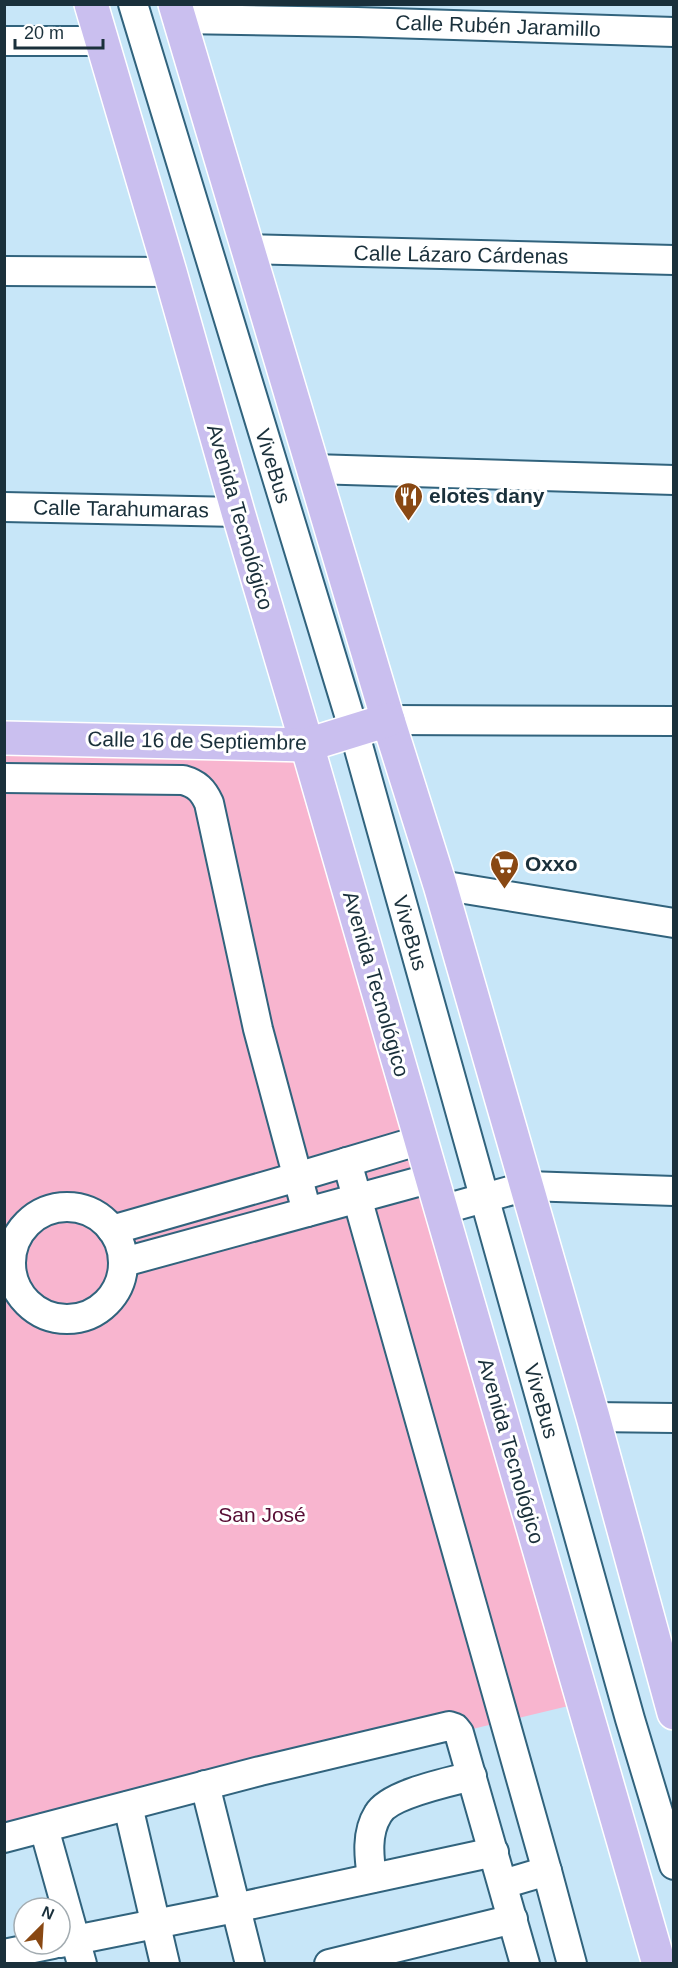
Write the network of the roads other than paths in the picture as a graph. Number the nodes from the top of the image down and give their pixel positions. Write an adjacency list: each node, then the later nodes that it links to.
1 (91, 4): 7 (main road, Avenida Tecnológico)
2 (133, 4): 18 (street, ViveBus)
3 (177, 11): 4 (street, Calle Rubén Jaramillo); 8 (main road)
4 (357, 13): 5 (street, Calle Rubén Jaramillo)
5 (674, 32)
6 (4, 41): 7 (street)
7 (101, 41): 11 (main road, Avenida Tecnológico)
8 (248, 249): 9 (street, Calle Lázaro Cárdenas); 12 (main road)
9 (674, 260)
10 (4, 271): 11 (street)
11 (170, 272): 15 (main road, Avenida Tecnológico)
12 (313, 469): 13 (street); 16 (main road)
13 (674, 480)
14 (4, 507): 15 (street, Calle Tarahumaras)
15 (238, 512): 20 (main road, Avenida Tecnológico)
16 (388, 720): 17 (street, Calle 16 de Septiembre); 18 (main road, Calle 16 de Septiembre); 22 (main road)
17 (674, 721)
18 (354, 731): 20 (main road, Calle 16 de Septiembre); 31 (street, ViveBus)
19 (4, 738): 20 (main road, Calle 16 de Septiembre)
20 (307, 745): 24 (main road, Avenida Tecnológico)
21 (4, 778): 26 (street)
22 (440, 885): 23 (street); 28 (main road)
23 (674, 923)
24 (421, 1140): 25 (street); 27 (main road, Avenida Tecnológico)
25 (347, 1162): 26 (street); 30 (street)
26 (297, 1177): 33 (street); 34 (street)
27 (432, 1178): 30 (street); 32 (main road, Avenida Tecnológico)
28 (526, 1186): 29 (street); 31 (street); 38 (main road)
29 (674, 1191)
30 (356, 1198): 33 (street); 48 (street)
31 (484, 1198): 32 (street); 47 (street, ViveBus)
32 (441, 1210): 61 (main road, Avenida Tecnológico)
33 (307, 1212): 36 (street)
34 (112, 1230): 35 (street); 36 (street)
35 (8, 1258): 37 (street)
36 (124, 1262): 37 (street)
37 (12, 1295)
38 (594, 1417): 39 (street); 40 (main road)
39 (674, 1418)
40 (673, 1710)
41 (472, 1776): 42 (street); 46 (street); 49 (street)
42 (205, 1785): 43 (street); 52 (street)
43 (128, 1806): 44 (street); 54 (street)
44 (44, 1828): 45 (street); 51 (street)
45 (4, 1838)
46 (494, 1852): 49 (street); 50 (street)
47 (674, 1865)
48 (547, 1871): 50 (street); 60 (street)
49 (372, 1878): 52 (street)
50 (503, 1884): 53 (street)
51 (58, 1896)
52 (235, 1908): 54 (street); 57 (street)
53 (513, 1919): 58 (street); 59 (street)
54 (156, 1924): 55 (street); 56 (street)
55 (72, 1946)
56 (165, 1964)
57 (250, 1964)
58 (329, 1964)
59 (525, 1964)
60 (572, 1964)
61 (659, 1964)

